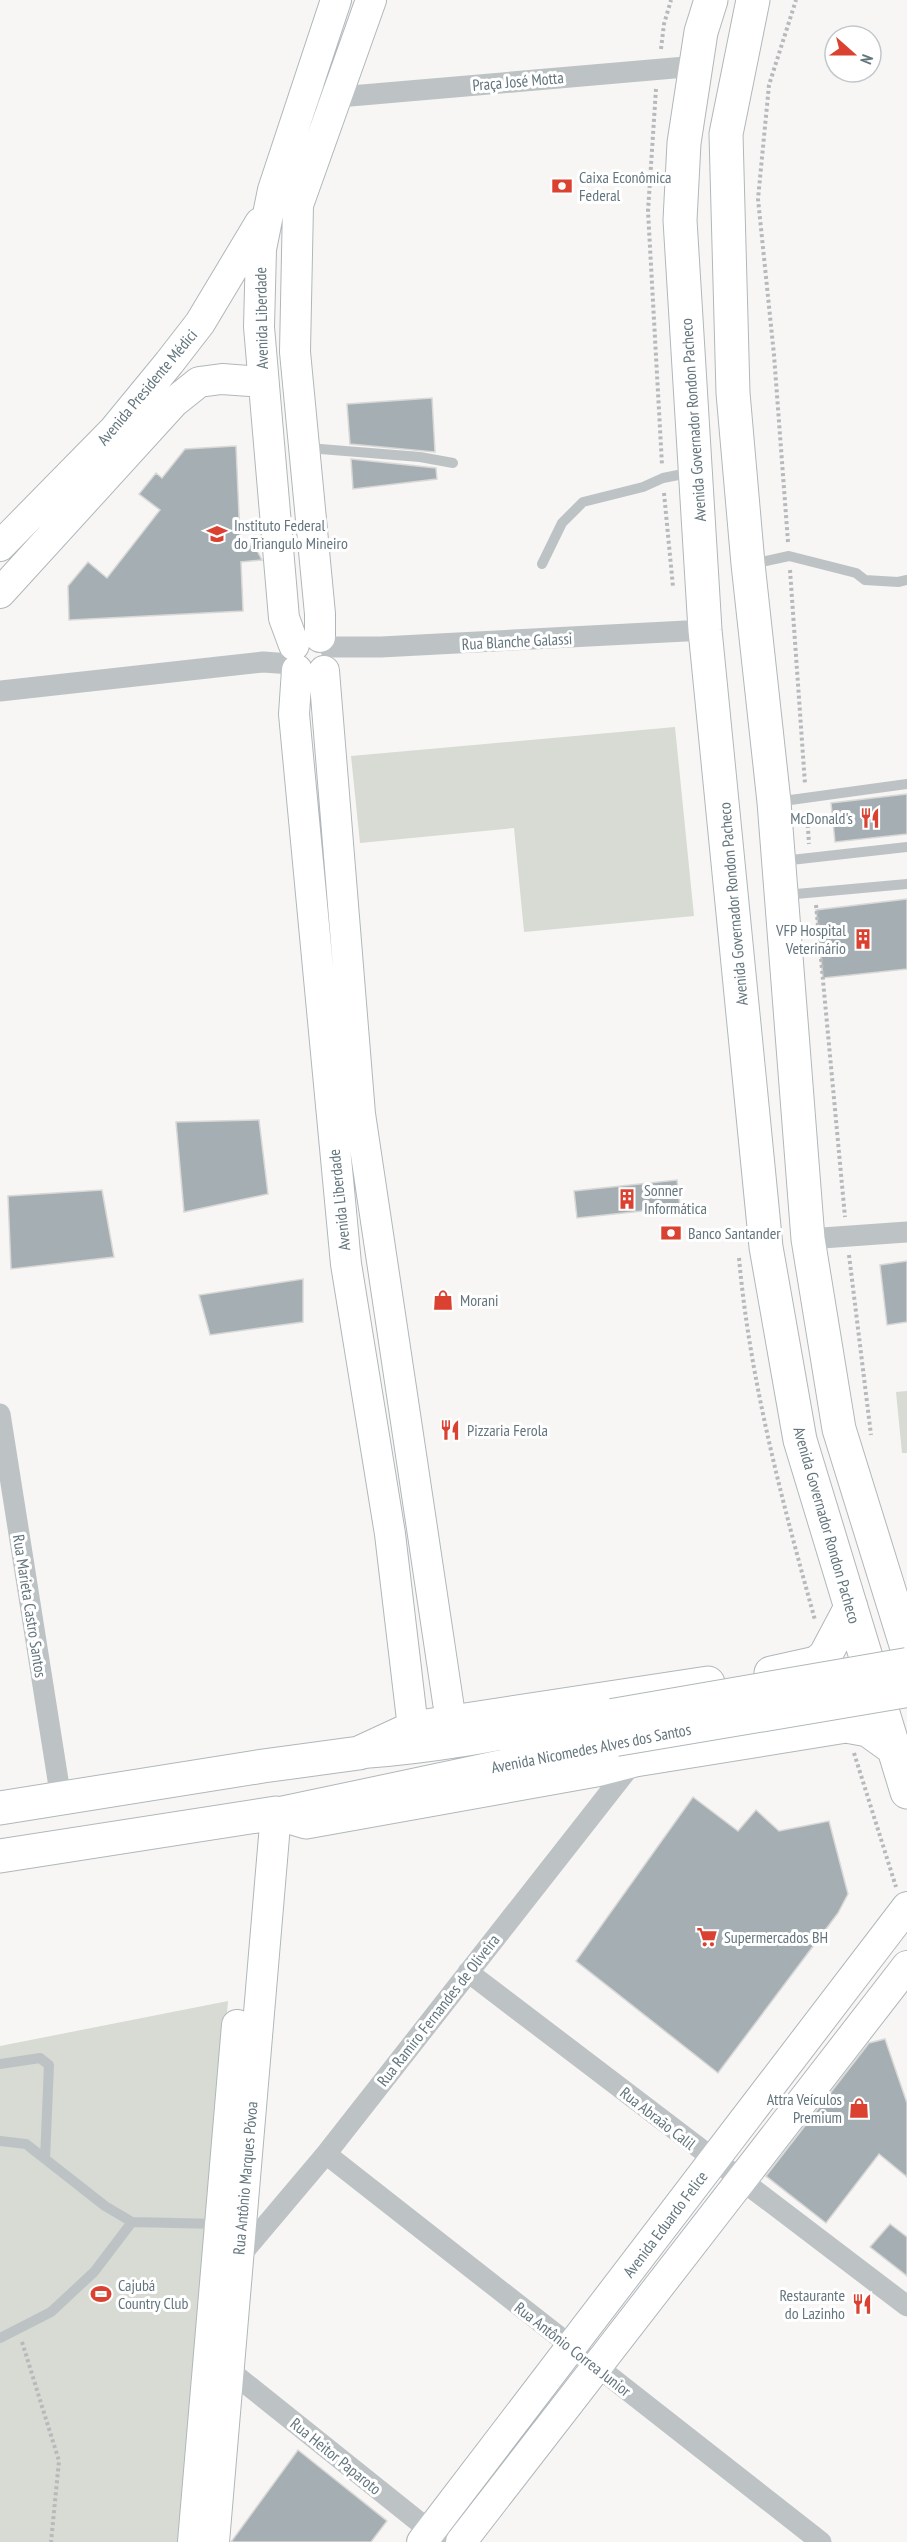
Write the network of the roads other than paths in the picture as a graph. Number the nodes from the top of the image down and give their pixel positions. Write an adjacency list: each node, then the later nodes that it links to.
1 (336, 0): 6 (main road, Avenida Liberdade)
2 (371, 0): 7 (main road, Avenida Liberdade)
3 (711, 0): 5 (main road, Avenida Governador Rondon Pacheco)
4 (753, 0): 15 (main road)
5 (697, 66): 7 (street, Praça José Motta); 12 (main road, Avenida Governador Rondon Pacheco)
6 (304, 94): 7 (street, Praça José Motta); 8 (main road, Avenida Liberdade)
7 (339, 97): 10 (main road, Avenida Liberdade)
8 (270, 208): 9 (main road, Avenida Liberdade); 13 (main road, Avenida Presidente Médici)
9 (263, 382): 17 (main road, Avenida Presidente Médici); 19 (main road, Avenida Liberdade)
10 (304, 448): 11 (lane); 19 (main road, Avenida Liberdade)
11 (453, 463)
12 (696, 471): 14 (lane); 18 (main road, Avenida Governador Rondon Pacheco)
13 (0, 546)
14 (542, 564)
15 (748, 564): 16 (lane); 22 (main road)
16 (907, 580)
17 (0, 593)
18 (705, 630): 19 (street, Rua Blanche Galassi); 32 (main road, Avenida Governador Rondon Pacheco)
19 (304, 656): 20 (street); 29 (main road, Avenida Liberdade); 30 (main road, Avenida Liberdade)
20 (0, 691)
21 (907, 784): 22 (lane)
22 (790, 800): 24 (main road)
23 (907, 847): 24 (lane)
24 (778, 861): 26 (main road)
25 (907, 884): 26 (lane)
26 (782, 896): 28 (main road)
27 (907, 1232): 28 (street)
28 (808, 1239): 33 (main road)
29 (392, 1331): 30 (main road); 37 (main road, Avenida Liberdade)
30 (358, 1338): 38 (main road, Avenida Liberdade)
31 (0, 1414): 44 (street, Rua Marieta Castro Santos)
32 (851, 1607): 35 (main road, Avenida Nicomedes Alves dos Santos); 41 (main road, Avenida Governador Rondon Pacheco)
33 (907, 1648)
34 (907, 1663): 39 (main road, Avenida Nicomedes Alves dos Santos, bridge)
35 (754, 1676): 37 (main road, Avenida Nicomedes Alves dos Santos); 40 (main road)
36 (907, 1692): 39 (main road, Avenida Nicomedes Alves dos Santos, bridge)
37 (450, 1722): 38 (main road, Avenida Nicomedes Alves dos Santos)
38 (414, 1728): 42 (main road, Avenida Nicomedes Alves dos Santos)
39 (621, 1738): 40 (main road, Avenida Nicomedes Alves dos Santos); 42 (main road, Avenida Nicomedes Alves dos Santos); 46 (main road, Avenida Nicomedes Alves dos Santos); 50 (street, Rua Ramiro Fernandes de Oliveira)
40 (761, 1740): 41 (main road, Avenida Nicomedes Alves dos Santos)
41 (894, 1748): 43 (main road, Avenida Governador Rondon Pacheco)
42 (359, 1753): 44 (main road, Avenida Nicomedes Alves dos Santos)
43 (907, 1792)
44 (61, 1798): 45 (main road, Avenida Nicomedes Alves dos Santos)
45 (0, 1808)
46 (265, 1815): 47 (main road, Avenida Nicomedes Alves dos Santos); 60 (main road, Rua Antônio Marques Póvoa); 61 (main road, Rua Antônio Marques Póvoa)
47 (0, 1856)
48 (907, 1906): 51 (main road, Avenida Eduardo Felice)
49 (907, 1966): 52 (main road, Avenida Eduardo Felice)
50 (468, 1972): 55 (street, Rua Ramiro Fernandes de Oliveira); 57 (street, Rua Abraão Calil)
51 (821, 2020): 52 (main road); 57 (main road, Avenida Eduardo Felice)
52 (849, 2042): 58 (main road, Avenida Eduardo Felice)
53 (0, 2064): 56 (lane)
54 (0, 2141): 56 (lane)
55 (326, 2154): 61 (street, Rua Ramiro Fernandes de Oliveira); 64 (street, Rua Antônio Correa Junior)
56 (45, 2159): 59 (lane)
57 (714, 2160): 58 (street, Rua Abraão Calil); 64 (main road, Avenida Eduardo Felice)
58 (741, 2181): 62 (street, Rua Abraão Calil); 65 (main road, Avenida Eduardo Felice)
59 (132, 2222): 60 (lane); 63 (lane)
60 (220, 2224): 61 (main road); 68 (main road, Rua Antônio Marques Póvoa)
61 (239, 2257): 66 (main road, Rua Antônio Marques Póvoa)
62 (907, 2306)
63 (0, 2338)
64 (571, 2347): 65 (street, Rua Antônio Correa Junior); 67 (main road, Avenida Eduardo Felice)
65 (597, 2367): 70 (main road, Avenida Eduardo Felice); 71 (street, Rua Antônio Correa Junior)
66 (229, 2370): 67 (street, Rua Heitor Paparoto); 69 (main road, Rua Antônio Marques Póvoa)
67 (432, 2538)
68 (193, 2542)
69 (214, 2542)
70 (461, 2542)
71 (822, 2542)

